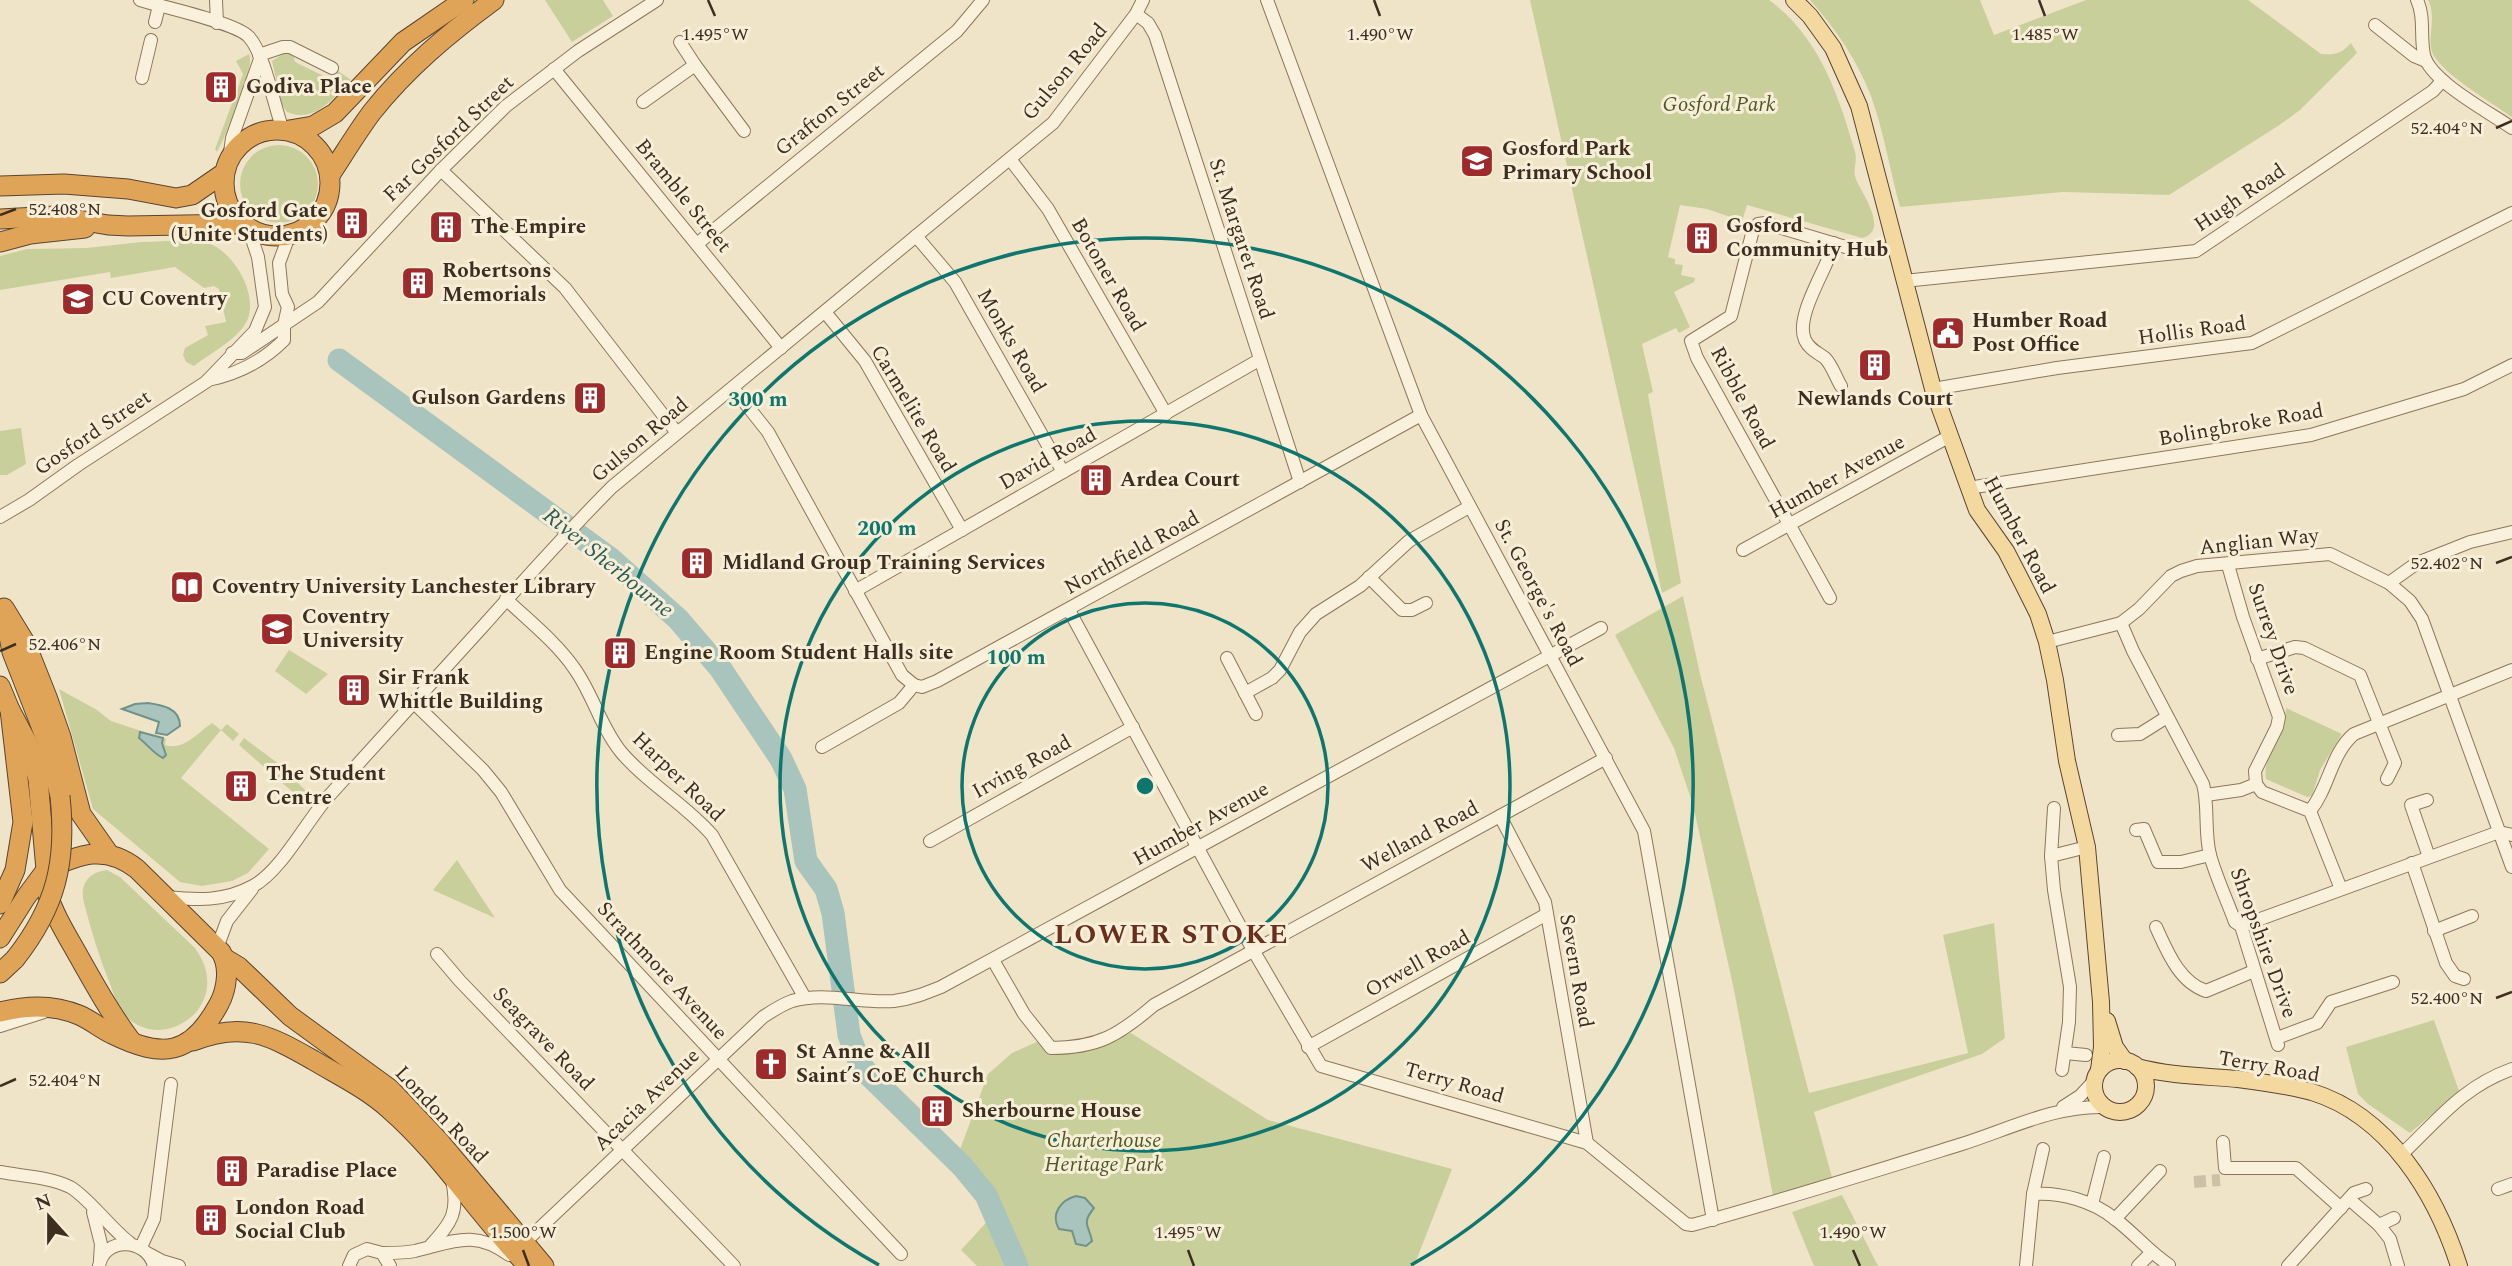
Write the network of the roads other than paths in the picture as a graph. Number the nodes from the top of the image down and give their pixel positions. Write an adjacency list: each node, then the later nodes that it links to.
1 (141, 0): 11 (street)
2 (216, 0): 14 (street)
3 (464, 0): 27 (highway)
4 (494, 0): 32 (highway)
5 (657, 0): 22 (street, Far Gosford Street)
6 (983, 0): 42 (street, Grafton Street)
7 (1143, 0): 12 (street, Gulson Road)
8 (1267, 0): 57 (street, St. George's Road)
9 (1794, 0): 43 (main road, Humber Road)
10 (2417, 0): 19 (street)
11 (159, 6): 13 (street); 14 (street)
12 (1136, 15): 29 (street, Gulson Road); 50 (street, St. Margaret Road)
13 (155, 22)
14 (217, 23): 18 (street)
15 (2375, 25): 19 (street)
16 (151, 40): 23 (street)
17 (680, 42): 20 (street)
18 (260, 57): 21 (street); 27 (street); 30 (street)
19 (2426, 61): 24 (street)
20 (695, 65): 25 (street); 28 (street)
21 (332, 68)
22 (554, 69): 31 (street, Far Gosford Street); 42 (street, Bramble Street)
23 (142, 78)
24 (2442, 81): 26 (street); 44 (street, Hugh Road)
25 (643, 102)
26 (2512, 128)
27 (286, 130): 30 (highway); 32 (highway)
28 (744, 131)
29 (1010, 159): 39 (street, Gulson Road); 56 (street, Botoner Road)
30 (226, 167): 33 (highway); 37 (highway)
31 (441, 170): 47 (street, Far Gosford Street); 58 (street)
32 (330, 175): 38 (highway)
33 (3, 184)
34 (2512, 213): 55 (street, Hollis Road)
35 (0, 219): 36 (highway)
36 (108, 225): 37 (highway); 40 (highway)
37 (244, 227): 38 (highway); 45 (street)
38 (289, 236): 47 (street, Gosford Street)
39 (916, 236): 46 (street, Gulson Road); 60 (street, Monks Road)
40 (0, 243)
41 (1834, 243): 43 (street); 53 (street); 65 (street, Ribble Road)
42 (697, 244): 48 (street, Bramble Street)
43 (1896, 248): 44 (main road, Humber Road)
44 (1904, 281): 55 (main road, Humber Road)
45 (264, 311): 47 (street); 49 (street, Gosford Street)
46 (825, 312): 48 (street, Gulson Road); 66 (street, Carmelite Road)
47 (284, 325): 49 (street, Gosford Street); 52 (street, Gosford Street)
48 (781, 348): 54 (street, Gulson Road)
49 (232, 353): 52 (street, Gosford Street)
50 (1259, 360): 56 (street, David Road); 61 (street, St. Margaret Road)
51 (2512, 365): 62 (street, Bolingbroke Road)
52 (208, 380): 64 (street, Gosford Street)
53 (1841, 386)
54 (733, 388): 58 (street, Gulson Road); 72 (street)
55 (1933, 389): 59 (main road, Humber Road)
56 (1166, 414): 60 (street, David Road)
57 (1421, 415): 61 (street, Northfield Road); 63 (street, St. George's Road)
58 (677, 433): 74 (street, Gulson Road)
59 (1950, 436): 62 (main road, Humber Road); 65 (street, Humber Avenue)
60 (1063, 472): 66 (street, David Road)
61 (1300, 482): 77 (street, Northfield Road)
62 (1968, 488): 80 (main road, Humber Road)
63 (1469, 507): 70 (street); 81 (street, St. George's Road)
64 (0, 517)
65 (1788, 526): 68 (street, Humber Avenue); 73 (street, Ribble Road)
66 (962, 530): 72 (street, David Road)
67 (2512, 532): 71 (street)
68 (1743, 550)
69 (2228, 565): 71 (street, Anglian Way); 78 (street, Anglian Way); 83 (street, Surrey Drive)
70 (1369, 577): 75 (street); 87 (street)
71 (2389, 583): 88 (street, Anglian Way)
72 (855, 591): 85 (street)
73 (1830, 598)
74 (506, 599): 89 (street, Gulson Road); 135 (street, Harper Road)
75 (1426, 603)
76 (2, 604): 110 (highway); 132 (highway, bridge)
77 (1069, 610): 85 (street, Northfield Road); 93 (street, Terry Road)
78 (2121, 623): 80 (street, Anglian Way); 91 (street, Shropshire Drive)
79 (1601, 628): 81 (street, Humber Avenue)
80 (2047, 642): 109 (main road, Humber Road)
81 (1550, 656): 96 (street, St. George's Road); 108 (street, Humber Avenue)
82 (1227, 658): 87 (street)
83 (2257, 659): 92 (street); 98 (street, Surrey Drive)
84 (2512, 670): 88 (street)
85 (914, 685): 95 (street, Northfield Road)
86 (0, 686): 104 (highway)
87 (1245, 693): 90 (street)
88 (2450, 694): 92 (street); 106 (street, Anglian Way)
89 (413, 702): 117 (street, Gulson Road); 145 (street, Strathmore Avenue)
90 (1256, 714)
91 (2167, 717): 94 (street); 99 (street, Shropshire Drive)
92 (2379, 722): 97 (street); 102 (street)
93 (1133, 727): 107 (street, Irving Road); 108 (street, Terry Road)
94 (2118, 735)
95 (822, 747)
96 (1606, 758): 103 (street, Welland Road); 173 (street, St. George's Road)
97 (2387, 779)
98 (2256, 784): 99 (street); 102 (street)
99 (2206, 795): 111 (street, Shropshire Drive)
100 (2427, 800): 113 (street)
101 (2054, 808): 112 (street)
102 (2310, 811): 118 (street)
103 (1500, 816): 121 (street, Severn Road); 127 (street, Welland Road)
104 (32, 820): 116 (highway); 120 (highway)
105 (2136, 830): 111 (street, Shropshire Drive)
106 (2505, 834): 113 (street); 115 (street, Anglian Way)
107 (930, 841)
108 (1198, 847): 127 (street, Terry Road); 130 (street, Humber Avenue)
109 (2087, 847): 112 (street); 136 (main road, Humber Road)
110 (109, 854): 116 (highway); 119 (highway, London Road)
111 (2210, 855): 123 (street, Shropshire Drive)
112 (2051, 856): 143 (street)
113 (2429, 857): 114 (street)
114 (2412, 863): 118 (street); 125 (street)
115 (2512, 867)
116 (45, 872): 126 (highway); 140 (highway)
117 (254, 886): 119 (street, Gulson Road); 128 (street, Gulson Road)
118 (2341, 889): 123 (street)
119 (165, 897): 128 (highway, London Road)
120 (0, 904)
121 (1546, 914): 142 (street, Orwell Road); 156 (street, Severn Road)
122 (2472, 916): 125 (street)
123 (2241, 926): 131 (street, Shropshire Drive)
124 (2157, 927): 131 (street)
125 (2434, 931): 133 (street)
126 (0, 938)
127 (1253, 950): 130 (street, Welland Road); 142 (street, Terry Road)
128 (221, 953): 141 (highway); 175 (highway, London Road)
129 (437, 954): 157 (street, Seagrave Road)
130 (993, 960): 135 (street, Humber Avenue)
131 (2254, 971): 134 (street, Shropshire Drive)
132 (0, 973)
133 (2463, 979)
134 (2393, 982)
135 (805, 998): 145 (street, Acacia Avenue)
136 (2101, 1002): 146 (main road, Humber Road); 149 (main road, Humber Road)
137 (54, 1008): 138 (highway, London Road); 139 (street); 140 (highway, London Road)
138 (0, 1012)
139 (0, 1026)
140 (133, 1043): 141 (highway, London Road)
141 (186, 1043): 163 (highway, London Road)
142 (1308, 1047): 156 (street, Terry Road)
143 (2065, 1053): 144 (street); 148 (street)
144 (2086, 1055)
145 (718, 1059): 157 (street, Acacia Avenue); 181 (street, Strathmore Avenue)
146 (2131, 1064): 149 (main road); 150 (main road, Terry Road); 152 (main road)
147 (2512, 1069): 159 (street)
148 (2062, 1070)
149 (2097, 1075): 153 (main road); 154 (street, Terry Road)
150 (2194, 1077): 152 (main road, Terry Road); 159 (main road, Terry Road)
151 (172, 1084): 178 (street)
152 (2144, 1094): 153 (main road)
153 (2105, 1107): 154 (street, Terry Road)
154 (2050, 1114): 173 (street, Terry Road)
155 (2224, 1142): 168 (street)
156 (1587, 1143): 173 (street, Terry Road)
157 (624, 1149): 175 (street, Acacia Avenue); 189 (street, Seagrave Road)
158 (2043, 1149): 167 (street)
159 (2401, 1154): 194 (main road, Terry Road)
160 (2104, 1157): 170 (street)
161 (2160, 1171): 172 (street)
162 (0, 1172): 169 (street)
163 (452, 1178): 176 (street); 187 (highway, London Road)
164 (2512, 1184): 166 (street)
165 (2366, 1189): 168 (street)
166 (2498, 1189)
167 (2033, 1194): 170 (street); 190 (street)
168 (2345, 1203): 174 (street); 192 (street)
169 (90, 1205): 178 (street); 182 (street)
170 (2092, 1205): 172 (street)
171 (2394, 1218): 174 (street)
172 (2115, 1219): 180 (street)
173 (1713, 1220)
174 (2379, 1225): 193 (street)
175 (524, 1243): 188 (highway, London Road)
176 (431, 1245): 177 (street); 187 (street)
177 (415, 1251): 179 (street); 186 (street)
178 (144, 1253): 182 (street); 185 (street)
179 (382, 1253): 183 (street); 186 (street)
180 (2151, 1253): 184 (street); 191 (street)
181 (901, 1254)
182 (99, 1263)
183 (348, 1264)
184 (2169, 1265)
185 (179, 1266)
186 (392, 1266)
187 (526, 1266)
188 (544, 1266)
189 (734, 1266)
190 (2026, 1266)
191 (2138, 1266)
192 (2288, 1266)
193 (2398, 1266)
194 (2459, 1266)

